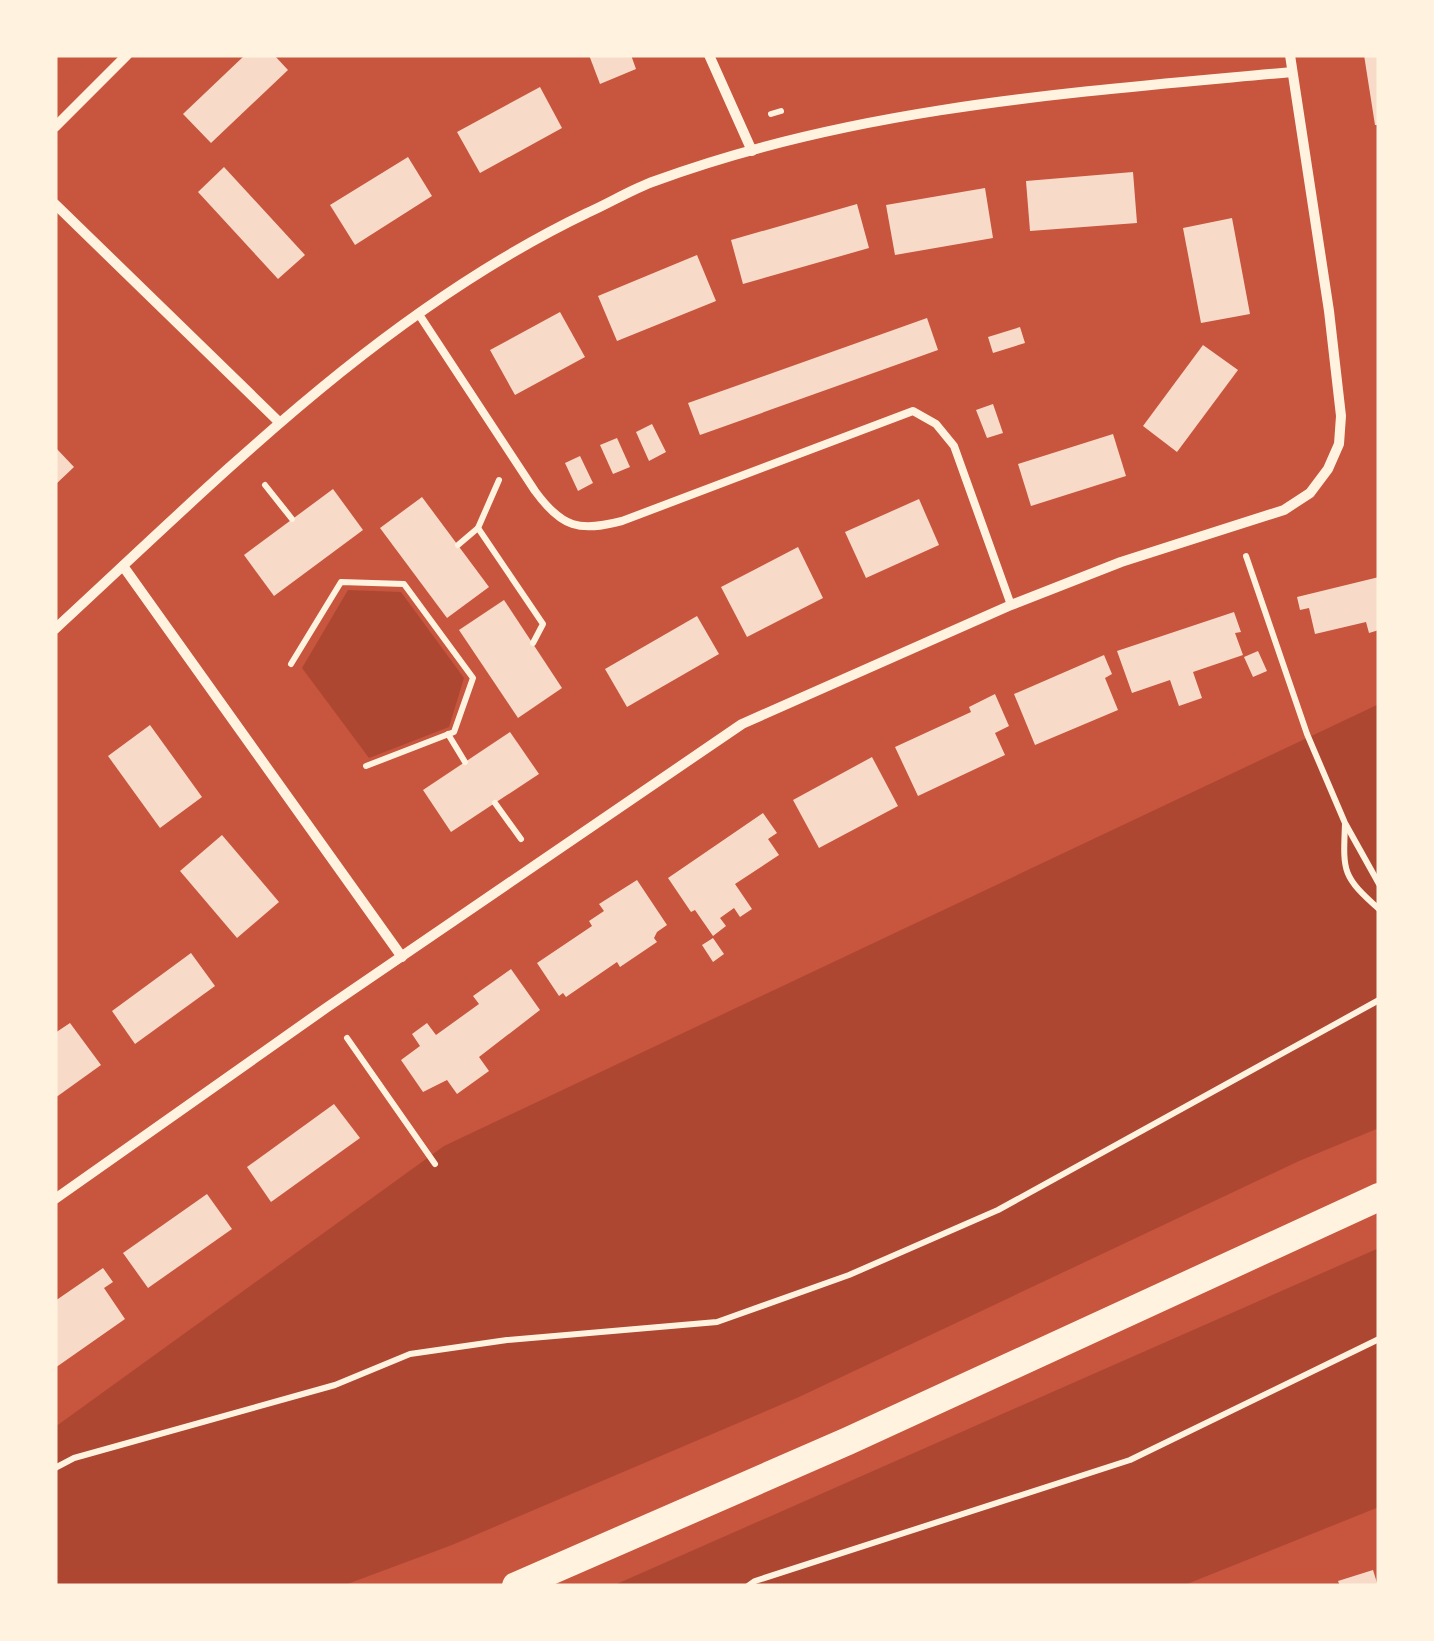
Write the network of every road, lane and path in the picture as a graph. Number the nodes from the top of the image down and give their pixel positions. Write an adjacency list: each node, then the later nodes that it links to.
1 (126, 55): 7 (street)
2 (709, 55): 8 (street)
3 (1290, 55): 4 (street)
4 (1292, 72): 8 (street); 19 (street)
5 (780, 111): 6 (path)
6 (771, 114)
7 (55, 127)
8 (752, 151): 10 (street)
9 (55, 204): 11 (street)
10 (417, 312): 11 (street); 19 (lane)
11 (278, 421): 18 (street)
12 (502, 474): 15 (path)
13 (265, 485): 14 (path)
14 (292, 519)
15 (478, 528): 16 (path); 21 (path)
16 (458, 546)
17 (1246, 556): 27 (path)
18 (123, 566): 20 (street); 31 (street)
19 (1011, 604): 31 (street)
20 (55, 629)
21 (533, 644)
22 (292, 664): 23 (path)
23 (448, 734): 24 (path); 25 (path)
24 (464, 762)
25 (366, 766)
26 (495, 802): 28 (path)
27 (1346, 823): 29 (path); 30 (path)
28 (520, 840)
29 (1379, 884)
30 (1379, 909)
31 (402, 957): 36 (street)
32 (1379, 1000): 38 (path)
33 (347, 1038): 34 (path)
34 (435, 1164)
35 (1379, 1197): 39 (highway)
36 (55, 1199)
37 (1379, 1339): 40 (path)
38 (55, 1468)
39 (516, 1586)
40 (748, 1586)

